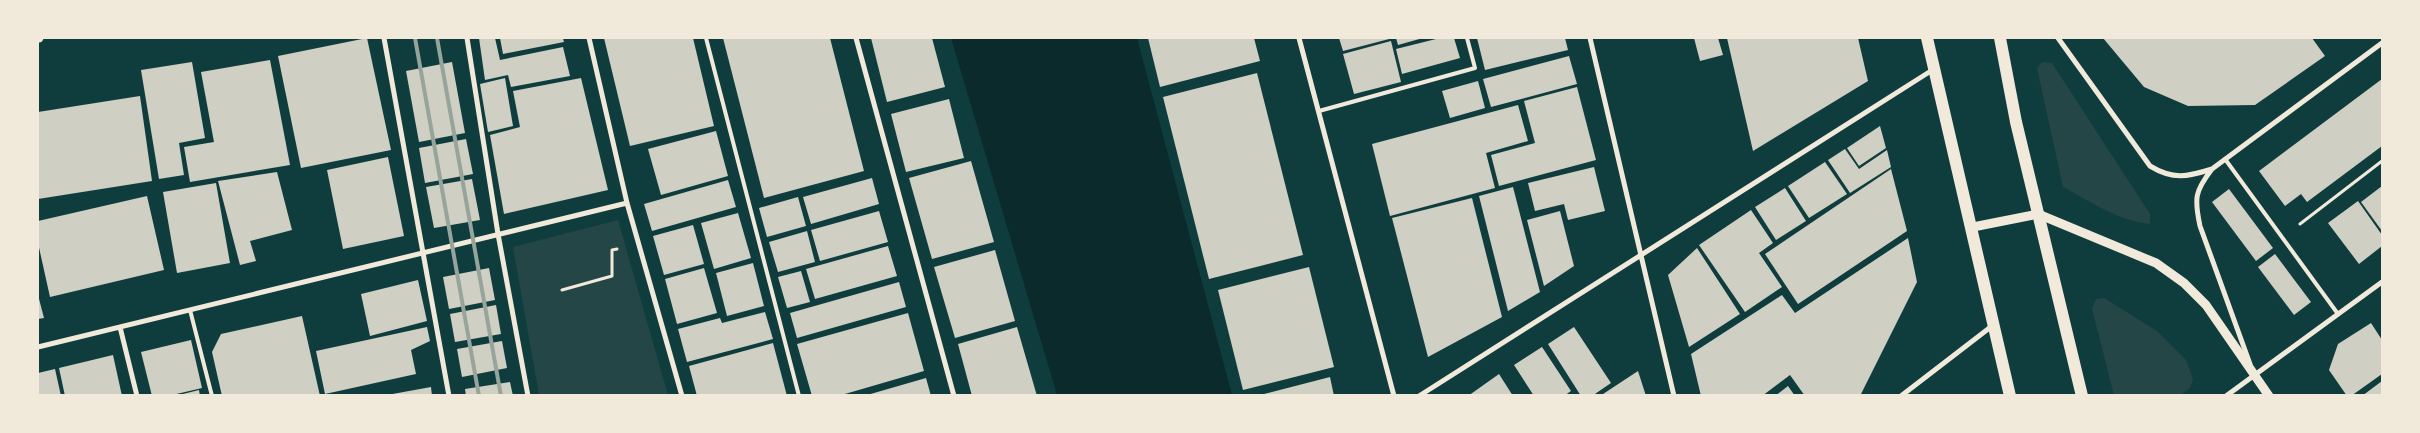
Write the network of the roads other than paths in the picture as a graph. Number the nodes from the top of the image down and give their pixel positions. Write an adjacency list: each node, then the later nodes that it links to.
1 (384, 38): 21 (street)
2 (467, 38): 20 (street)
3 (589, 38): 17 (street)
4 (706, 38): 35 (lane)
5 (856, 38): 36 (street)
6 (1299, 38): 14 (street)
7 (1467, 38): 14 (lane)
8 (1590, 38): 22 (street)
9 (1927, 38): 13 (main road)
10 (2000, 38): 18 (main road)
11 (2058, 38): 16 (street)
12 (2382, 43): 15 (street)
13 (1934, 68): 19 (main road); 22 (street)
14 (1319, 111): 37 (street)
15 (2225, 160): 16 (street); 25 (lane)
16 (2212, 169): 29 (street)
17 (627, 203): 20 (street); 34 (street)
18 (2038, 214): 19 (street); 29 (street); 42 (main road)
19 (1973, 227): 26 (main road)
20 (498, 234): 21 (street); 33 (street)
21 (423, 252): 24 (street); 32 (street)
22 (1641, 255): 38 (street); 39 (street)
23 (2382, 282): 25 (street)
24 (190, 310): 27 (street); 31 (lane)
25 (2338, 314): 29 (street)
26 (1994, 324): 40 (street); 41 (main road)
27 (120, 326): 28 (street); 30 (street)
28 (38, 347)
29 (2254, 374): 43 (street); 44 (street)
30 (137, 396)
31 (212, 396)
32 (449, 396)
33 (528, 396)
34 (682, 396)
35 (799, 396)
36 (954, 396)
37 (1394, 396)
38 (1419, 396)
39 (1674, 396)
40 (1901, 396)
41 (2010, 396)
42 (2082, 396)
43 (2226, 396)
44 (2269, 396)

